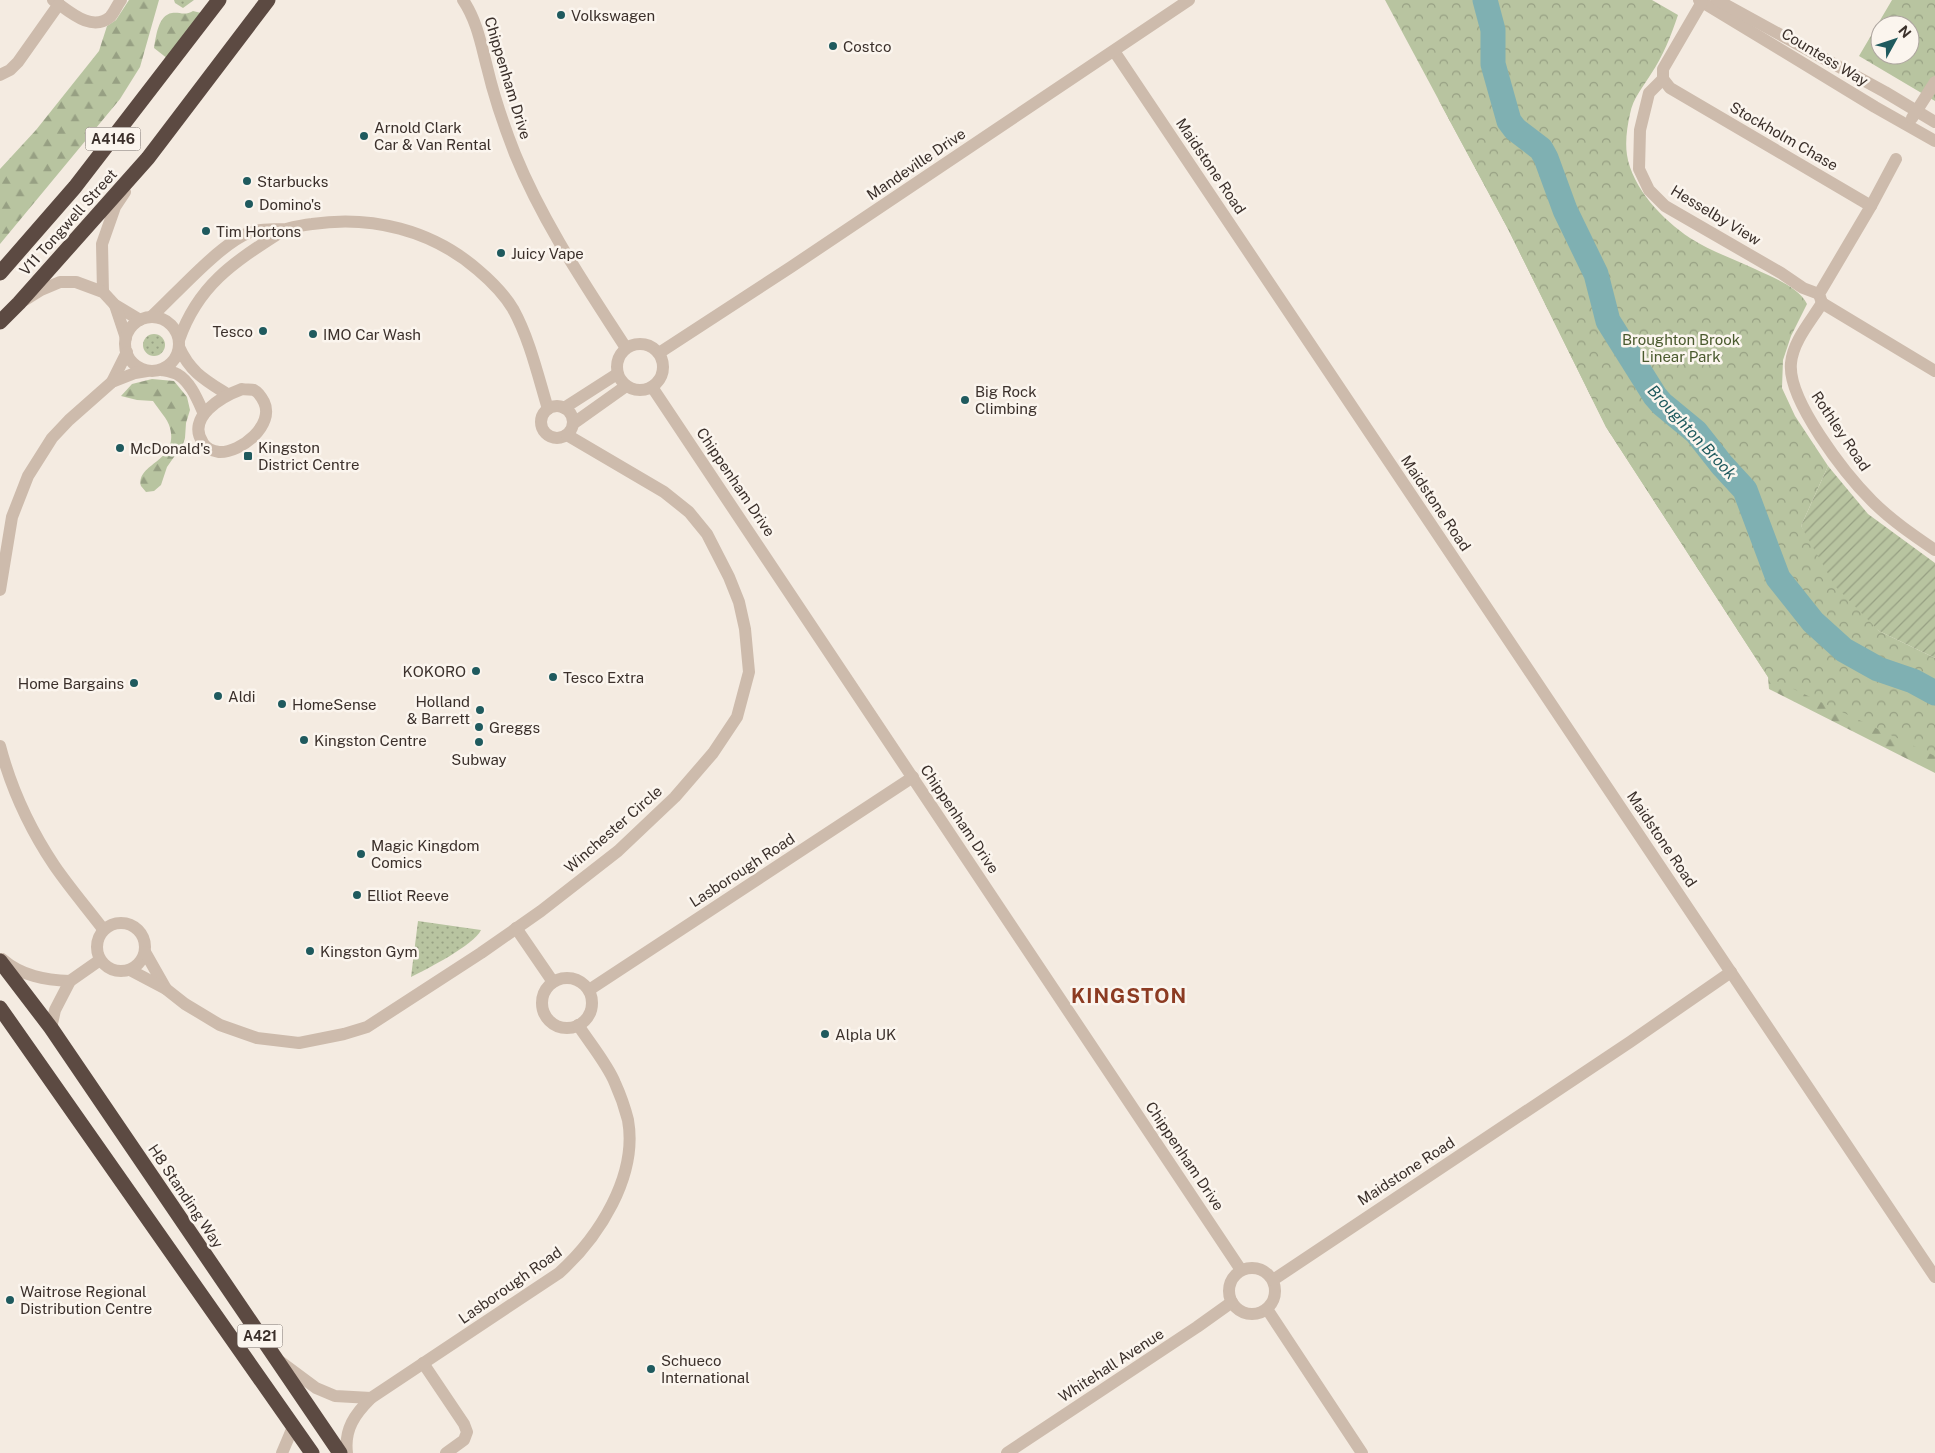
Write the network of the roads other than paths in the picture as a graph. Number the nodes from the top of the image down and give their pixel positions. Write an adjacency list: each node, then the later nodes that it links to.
1 (121, 0): 8 (street)
2 (219, 0): 21 (highway, V11 Tongwell Street / A4146)
3 (268, 0): 17 (highway, V11 Tongwell Street / A4146)
4 (463, 0): 30 (street, Chippenham Drive)
5 (1189, 0): 9 (street, Mandeville Drive)
6 (1717, 0): 13 (street, Countess Way)
7 (1700, 1): 11 (street); 15 (street, Countess Way)
8 (56, 2): 10 (street)
9 (1114, 51): 32 (street, Mandeville Drive); 56 (street, Maidstone Road)
10 (0, 75)
11 (1663, 79): 19 (street, Stockholm Chase); 23 (street, Hesselby View)
12 (1935, 82): 13 (street)
13 (1917, 111): 14 (street, Countess Way); 15 (street)
14 (1935, 122)
15 (1908, 125): 16 (street, Countess Way)
16 (1935, 140)
17 (148, 158): 22 (street); 24 (highway, V11 Tongwell Street / A4146)
18 (1896, 159): 19 (street)
19 (1871, 206): 23 (street)
20 (286, 229): 26 (street); 29 (street); 42 (street)
21 (0, 273)
22 (103, 292): 24 (street); 25 (street)
23 (1821, 299): 35 (street, Hesselby View); 46 (street, Rothley Road)
24 (19, 304): 27 (highway, V11 Tongwell Street / A4146)
25 (115, 305): 26 (street); 28 (street)
26 (145, 319): 28 (street); 29 (street)
27 (0, 322)
28 (126, 338): 31 (street)
29 (179, 343): 33 (street); 40 (street)
30 (626, 348): 32 (street); 36 (street)
31 (126, 352): 34 (street); 37 (street)
32 (659, 353): 39 (street)
33 (162, 370): 34 (street); 43 (street)
34 (147, 371): 37 (street)
35 (1935, 371)
36 (617, 374): 38 (street); 41 (street)
37 (112, 382): 47 (street)
38 (626, 386): 39 (street); 44 (street)
39 (652, 387): 49 (street, Chippenham Drive)
40 (227, 394): 43 (street); 43 (street)
41 (564, 408): 42 (street); 44 (street)
42 (548, 410): 45 (street)
43 (204, 414)
44 (574, 423): 45 (street)
45 (567, 435): 50 (street, Winchester Circle)
46 (1935, 550)
47 (0, 590)
48 (0, 746): 51 (street)
49 (913, 777): 60 (street, Lasborough Road); 64 (street, Chippenham Drive)
50 (516, 928): 58 (street); 59 (street, Winchester Circle)
51 (103, 929): 52 (street); 54 (street)
52 (145, 952): 55 (street); 59 (street, Winchester Circle)
53 (0, 959): 57 (street); 63 (highway, H8 Standing Way / A421)
54 (100, 960): 55 (street); 57 (street)
55 (130, 970): 59 (street, Winchester Circle)
56 (1731, 972): 65 (street, Maidstone Road); 66 (street, Maidstone Road)
57 (70, 981): 63 (street)
58 (553, 982): 60 (street); 62 (street)
59 (166, 989)
60 (589, 990): 62 (street)
61 (0, 1008): 72 (highway, A421)
62 (578, 1026): 70 (street, Lasborough Road)
63 (51, 1028): 69 (highway, H8 Standing Way / A421)
64 (1242, 1270): 66 (street); 67 (street)
65 (1935, 1276)
66 (1273, 1280): 68 (street)
67 (1232, 1302): 68 (street); 78 (street, Whitehall Avenue)
68 (1267, 1309): 79 (street)
69 (274, 1357): 71 (street); 75 (highway, H8 Standing Way / A421)
70 (423, 1363): 71 (street, Lasborough Road); 77 (street)
71 (371, 1398): 76 (street, Lasborough Road)
72 (293, 1427): 73 (street); 74 (highway, A421)
73 (282, 1453)
74 (312, 1453)
75 (340, 1453)
76 (347, 1453)
77 (446, 1453)
78 (1007, 1453)
79 (1362, 1453)

